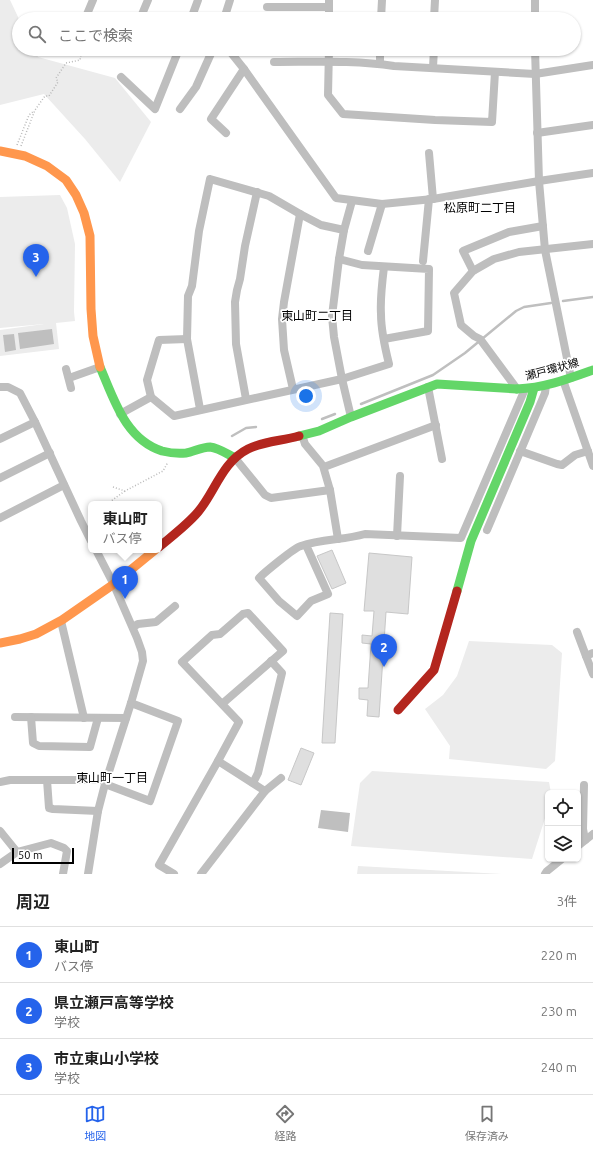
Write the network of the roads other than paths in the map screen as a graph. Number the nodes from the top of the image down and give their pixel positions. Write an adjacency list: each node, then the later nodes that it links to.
1 (93, 0): 10 (street)
2 (148, 0): 11 (street)
3 (198, 0): 12 (street)
4 (230, 0): 13 (street)
5 (382, 0): 14 (street)
6 (435, 0): 15 (street)
7 (535, 0): 16 (street)
8 (329, 4): 9 (street)
9 (267, 6)
10 (88, 12)
11 (143, 12)
12 (194, 12)
13 (226, 12)
14 (381, 12)
15 (434, 12)
16 (535, 12)
17 (176, 56): 32 (street)
18 (209, 56): 33 (street)
19 (234, 56): 29 (street)
20 (330, 56): 25 (street)
21 (380, 56): 26 (street)
22 (434, 56): 28 (street)
23 (535, 56): 31 (street)
24 (274, 62): 25 (street)
25 (330, 62): 26 (street); 30 (street)
26 (380, 64): 28 (street)
27 (593, 66): 31 (street)
28 (433, 67): 30 (street)
29 (244, 69): 35 (street); 43 (street)
30 (495, 72): 31 (street)
31 (535, 74): 36 (street)
32 (121, 77)
33 (180, 109)
34 (593, 125): 36 (street)
35 (226, 133)
36 (537, 133): 40 (street)
37 (0, 151): 57 (street)
38 (429, 153): 42 (street)
39 (593, 173): 40 (street)
40 (539, 181): 42 (street); 46 (street)
41 (257, 192): 45 (street); 55 (street); 70 (street)
42 (431, 199): 44 (street); 52 (street)
43 (352, 201): 44 (street); 47 (street)
44 (382, 204): 50 (street)
45 (300, 214): 47 (street); 67 (street)
46 (543, 226): 49 (street); 54 (street)
47 (344, 230): 51 (street)
48 (593, 244): 49 (street)
49 (545, 250): 54 (street); 62 (street)
50 (368, 251)
51 (339, 259): 53 (street); 61 (street)
52 (423, 261)
53 (384, 267): 56 (street); 56 (street)
54 (473, 271): 68 (street)
55 (187, 339): 69 (street); 71 (street)
56 (384, 339): 61 (street)
57 (100, 368): 60 (street); 72 (street)
58 (66, 369): 60 (street)
59 (593, 370): 62 (street, 瀬戸環状線)
60 (69, 378): 66 (street)
61 (342, 378): 67 (street); 73 (street)
62 (567, 379): 63 (street, 瀬戸環状線); 78 (street)
63 (546, 385): 68 (street, 瀬戸環状線); 79 (street)
64 (0, 387): 74 (street)
65 (428, 387): 68 (street, 瀬戸環状線); 73 (street, 瀬戸環状線); 75 (street)
66 (71, 388)
67 (293, 389): 70 (street)
68 (525, 389): 93 (street); 110 (street)
69 (151, 396): 71 (street); 72 (street)
70 (246, 399): 71 (street)
71 (200, 409)
72 (120, 414): 82 (street)
73 (352, 417): 76 (street, 瀬戸環状線)
74 (36, 422): 77 (street); 81 (street)
75 (436, 425): 83 (street); 85 (street)
76 (302, 436): 82 (street, 瀬戸環状線); 85 (street)
77 (0, 439)
78 (589, 441): 80 (street)
79 (520, 451): 80 (street); 91 (street)
80 (588, 451): 84 (street)
81 (50, 453): 87 (street); 88 (street)
82 (235, 458): 89 (street); 95 (street, 瀬戸環状線)
83 (442, 459)
84 (593, 466)
85 (324, 467): 89 (street)
86 (400, 476): 93 (street)
87 (0, 478)
88 (64, 485): 90 (street); 92 (street)
89 (330, 490): 94 (street)
90 (0, 518)
91 (487, 530)
92 (88, 535)
93 (397, 536): 94 (street)
94 (338, 539): 96 (street)
95 (162, 545)
96 (306, 545): 96 (street)
97 (98, 553): 99 (street)
98 (152, 553): 99 (street)
99 (114, 584): 101 (street); 102 (street)
100 (175, 606): 102 (street)
101 (61, 621): 104 (street); 113 (street)
102 (133, 627): 108 (street)
103 (577, 632): 105 (street)
104 (0, 643)
105 (590, 655): 107 (street)
106 (271, 662): 109 (street); 109 (street); 121 (street)
107 (593, 674)
108 (131, 703): 115 (street); 120 (street)
109 (222, 704): 116 (street)
110 (398, 710)
111 (15, 717): 112 (street)
112 (31, 717): 113 (street); 114 (street)
113 (84, 718): 114 (street)
114 (98, 718): 115 (street)
115 (126, 718): 120 (street)
116 (218, 760): 121 (street); 134 (street)
117 (281, 778): 123 (street)
118 (46, 780): 119 (street); 120 (street); 124 (street)
119 (0, 782)
120 (105, 782): 124 (street)
121 (253, 783): 123 (street)
122 (584, 785): 127 (street)
123 (264, 791): 135 (street)
124 (98, 811): 133 (street)
125 (0, 831): 129 (street)
126 (593, 834): 127 (street)
127 (586, 840): 128 (street)
128 (581, 844)
129 (17, 852): 131 (street); 132 (street)
130 (558, 862): 136 (street)
131 (0, 864)
132 (63, 874)
133 (88, 874)
134 (174, 874)
135 (201, 874)
136 (545, 874)

